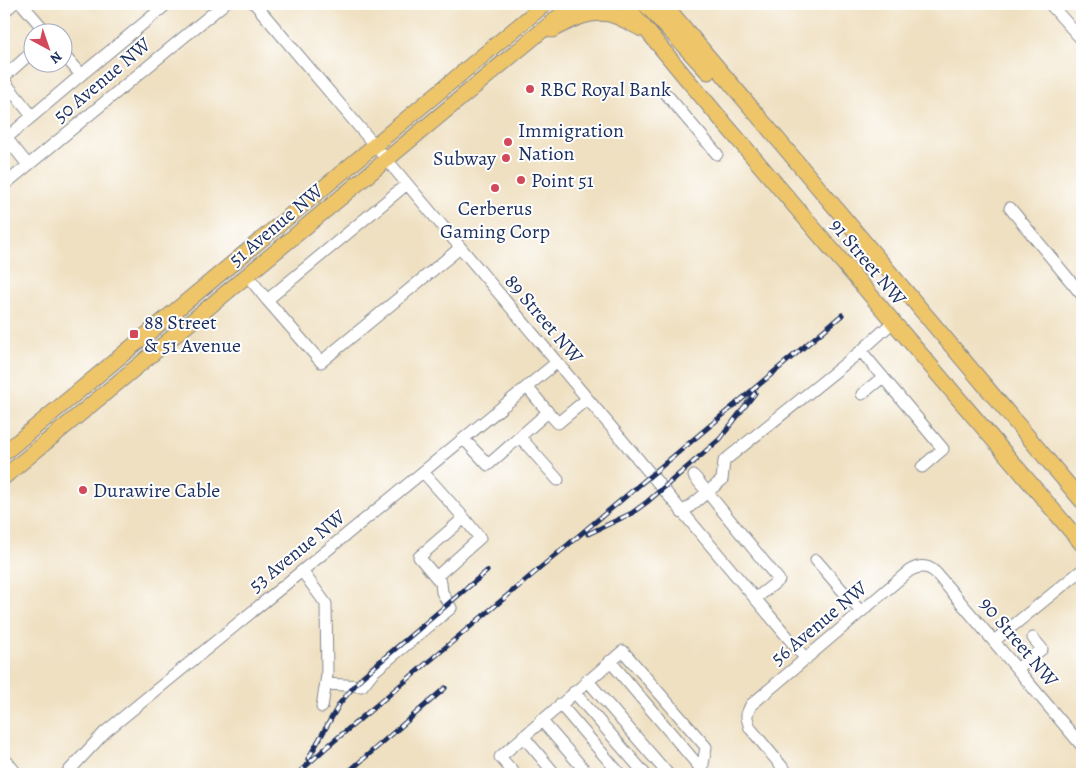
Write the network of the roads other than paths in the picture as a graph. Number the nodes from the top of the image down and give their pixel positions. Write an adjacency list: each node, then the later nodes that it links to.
1 (13, 4): 13 (street)
2 (22, 4): 14 (street)
3 (167, 4): 21 (street)
4 (224, 4): 31 (street, 50 Avenue NW)
5 (254, 4): 28 (street, 89 Street NW)
6 (545, 4): 28 (main road, 51 Avenue NW)
7 (574, 4): 17 (main road, 51 Avenue NW)
8 (625, 4): 15 (main road, 91 Street NW)
9 (646, 4): 24 (main road)
10 (664, 4): 18 (main road, 91 Street NW)
11 (676, 4): 18 (main road)
12 (1050, 4): 16 (street)
13 (4, 12)
14 (37, 22)
15 (650, 34): 17 (main road); 39 (main road, 91 Street NW)
16 (1082, 40)
17 (522, 46): 30 (main road, 51 Avenue NW)
18 (703, 51): 24 (main road, 91 Street NW)
19 (22, 61): 22 (street)
20 (72, 65): 21 (street)
21 (81, 75): 26 (street)
22 (4, 77)
23 (4, 81): 26 (street)
24 (738, 92): 56 (main road, 91 Street NW)
25 (667, 95): 29 (street)
26 (32, 116): 27 (street)
27 (4, 138): 31 (street)
28 (374, 144): 30 (street, 89 Street NW); 49 (main road, 51 Avenue NW)
29 (717, 154)
30 (387, 159): 32 (street, 89 Street NW); 36 (main road, 51 Avenue NW)
31 (28, 165): 33 (street, 50 Avenue NW)
32 (407, 184): 35 (street, 89 Street NW); 38 (street)
33 (4, 186)
34 (1010, 208): 37 (street)
35 (460, 248): 38 (street); 41 (street, 89 Street NW)
36 (247, 275): 38 (street); 53 (main road, 51 Avenue NW)
37 (1082, 295)
38 (267, 300)
39 (892, 322): 40 (street); 59 (main road, 91 Street NW)
40 (861, 351): 42 (street); 55 (street)
41 (556, 363): 43 (street, 53 Avenue NW); 45 (street, 89 Street NW)
42 (883, 377): 44 (street); 50 (street)
43 (527, 387): 46 (street); 48 (street, 53 Avenue NW)
44 (862, 394)
45 (587, 399): 46 (street); 57 (street, 89 Street NW)
46 (548, 412): 47 (street)
47 (520, 437): 48 (street); 54 (street)
48 (464, 438): 51 (street, 53 Avenue NW)
49 (4, 453)
50 (922, 467)
51 (423, 472): 58 (street); 63 (street, 53 Avenue NW)
52 (694, 476): 55 (street)
53 (4, 477)
54 (558, 480)
55 (708, 491): 57 (street); 65 (street)
56 (1082, 501)
57 (682, 513): 65 (street, 89 Street NW)
58 (464, 518): 64 (street); 64 (street)
59 (1082, 544)
60 (816, 560): 66 (street)
61 (924, 566): 66 (street, 56 Avenue NW); 68 (street, 90 Street NW)
62 (1082, 570): 68 (street)
63 (302, 571): 73 (street); 83 (street, 53 Avenue NW)
64 (436, 577): 73 (street)
65 (755, 599): 69 (street, 89 Street NW)
66 (861, 612): 69 (street, 56 Avenue NW)
67 (1033, 638): 71 (street)
68 (994, 641): 71 (street, 90 Street NW)
69 (806, 659): 90 (street, 56 Avenue NW)
70 (610, 661): 72 (street); 81 (street); 81 (street)
71 (1017, 669): 79 (street, 90 Street NW)
72 (588, 680): 74 (street); 89 (street)
73 (326, 684): 76 (street)
74 (574, 692): 75 (street); 88 (street)
75 (560, 704): 77 (street); 87 (street)
76 (322, 707)
77 (541, 720): 78 (street); 86 (street)
78 (523, 736): 84 (street); 85 (street)
79 (1082, 746)
80 (4, 758): 82 (street)
81 (702, 773)
82 (17, 774)
83 (66, 774)
84 (515, 774)
85 (555, 774)
86 (588, 774)
87 (620, 774)
88 (645, 774)
89 (668, 774)
90 (788, 774)

